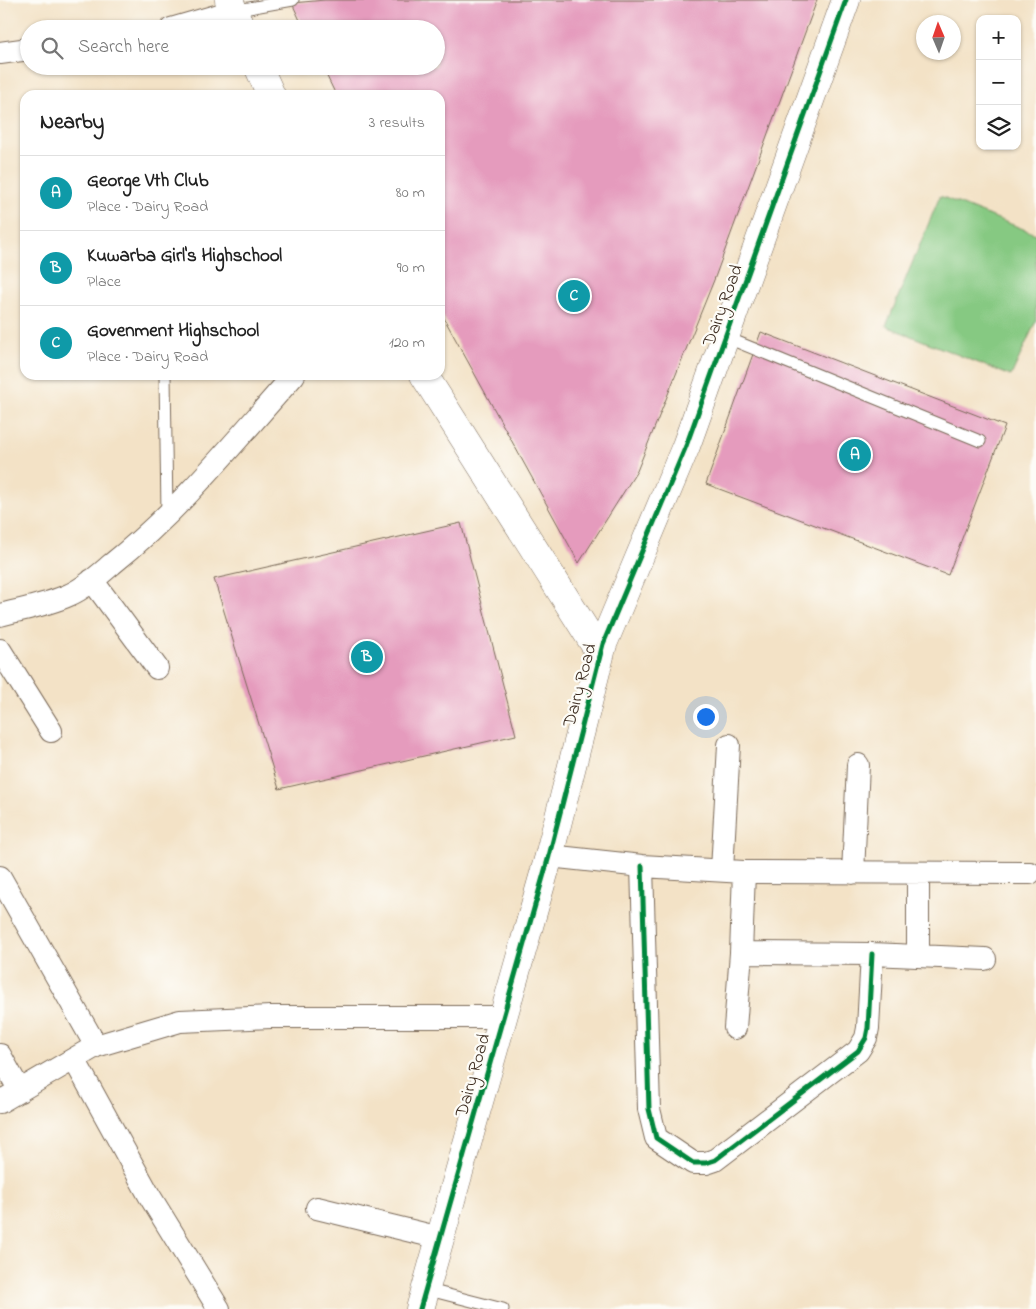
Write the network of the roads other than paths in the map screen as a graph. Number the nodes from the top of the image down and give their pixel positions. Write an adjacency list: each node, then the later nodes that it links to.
1 (293, 0): 3 (lane)
2 (846, 0): 9 (street, Dairy Road)
3 (234, 13): 4 (street)
4 (206, 20)
5 (20, 50): 6 (street)
6 (0, 53)
7 (262, 75): 8 (street)
8 (269, 90)
9 (725, 337): 13 (lane); 18 (street, Dairy Road)
10 (165, 380): 14 (lane)
11 (290, 380): 14 (street)
12 (427, 380): 18 (street)
13 (980, 441)
14 (168, 515): 15 (street)
15 (92, 580): 16 (street); 19 (street)
16 (0, 615)
17 (0, 650): 20 (street)
18 (600, 653): 23 (street, Dairy Road)
19 (157, 668)
20 (51, 731)
21 (729, 745): 25 (street)
22 (858, 765): 27 (street)
23 (549, 856): 24 (street); 35 (street, Dairy Road)
24 (642, 866): 25 (street); 32 (street)
25 (722, 870): 26 (street)
26 (744, 872): 27 (street); 31 (street)
27 (853, 873): 28 (street)
28 (918, 873): 29 (street); 33 (street)
29 (1030, 873)
30 (0, 877): 37 (street)
31 (741, 953): 32 (street); 36 (street)
32 (872, 954): 33 (street)
33 (918, 956): 34 (street)
34 (985, 959)
35 (503, 1017): 37 (street); 43 (street, Dairy Road)
36 (735, 1028)
37 (96, 1046): 39 (street)
38 (0, 1055): 40 (street)
39 (74, 1059): 40 (street); 45 (street)
40 (20, 1092): 41 (street)
41 (0, 1102)
42 (317, 1208): 43 (street)
43 (440, 1238): 44 (street, Dairy Road)
44 (423, 1299): 46 (lane)
45 (219, 1309)
46 (503, 1309)

